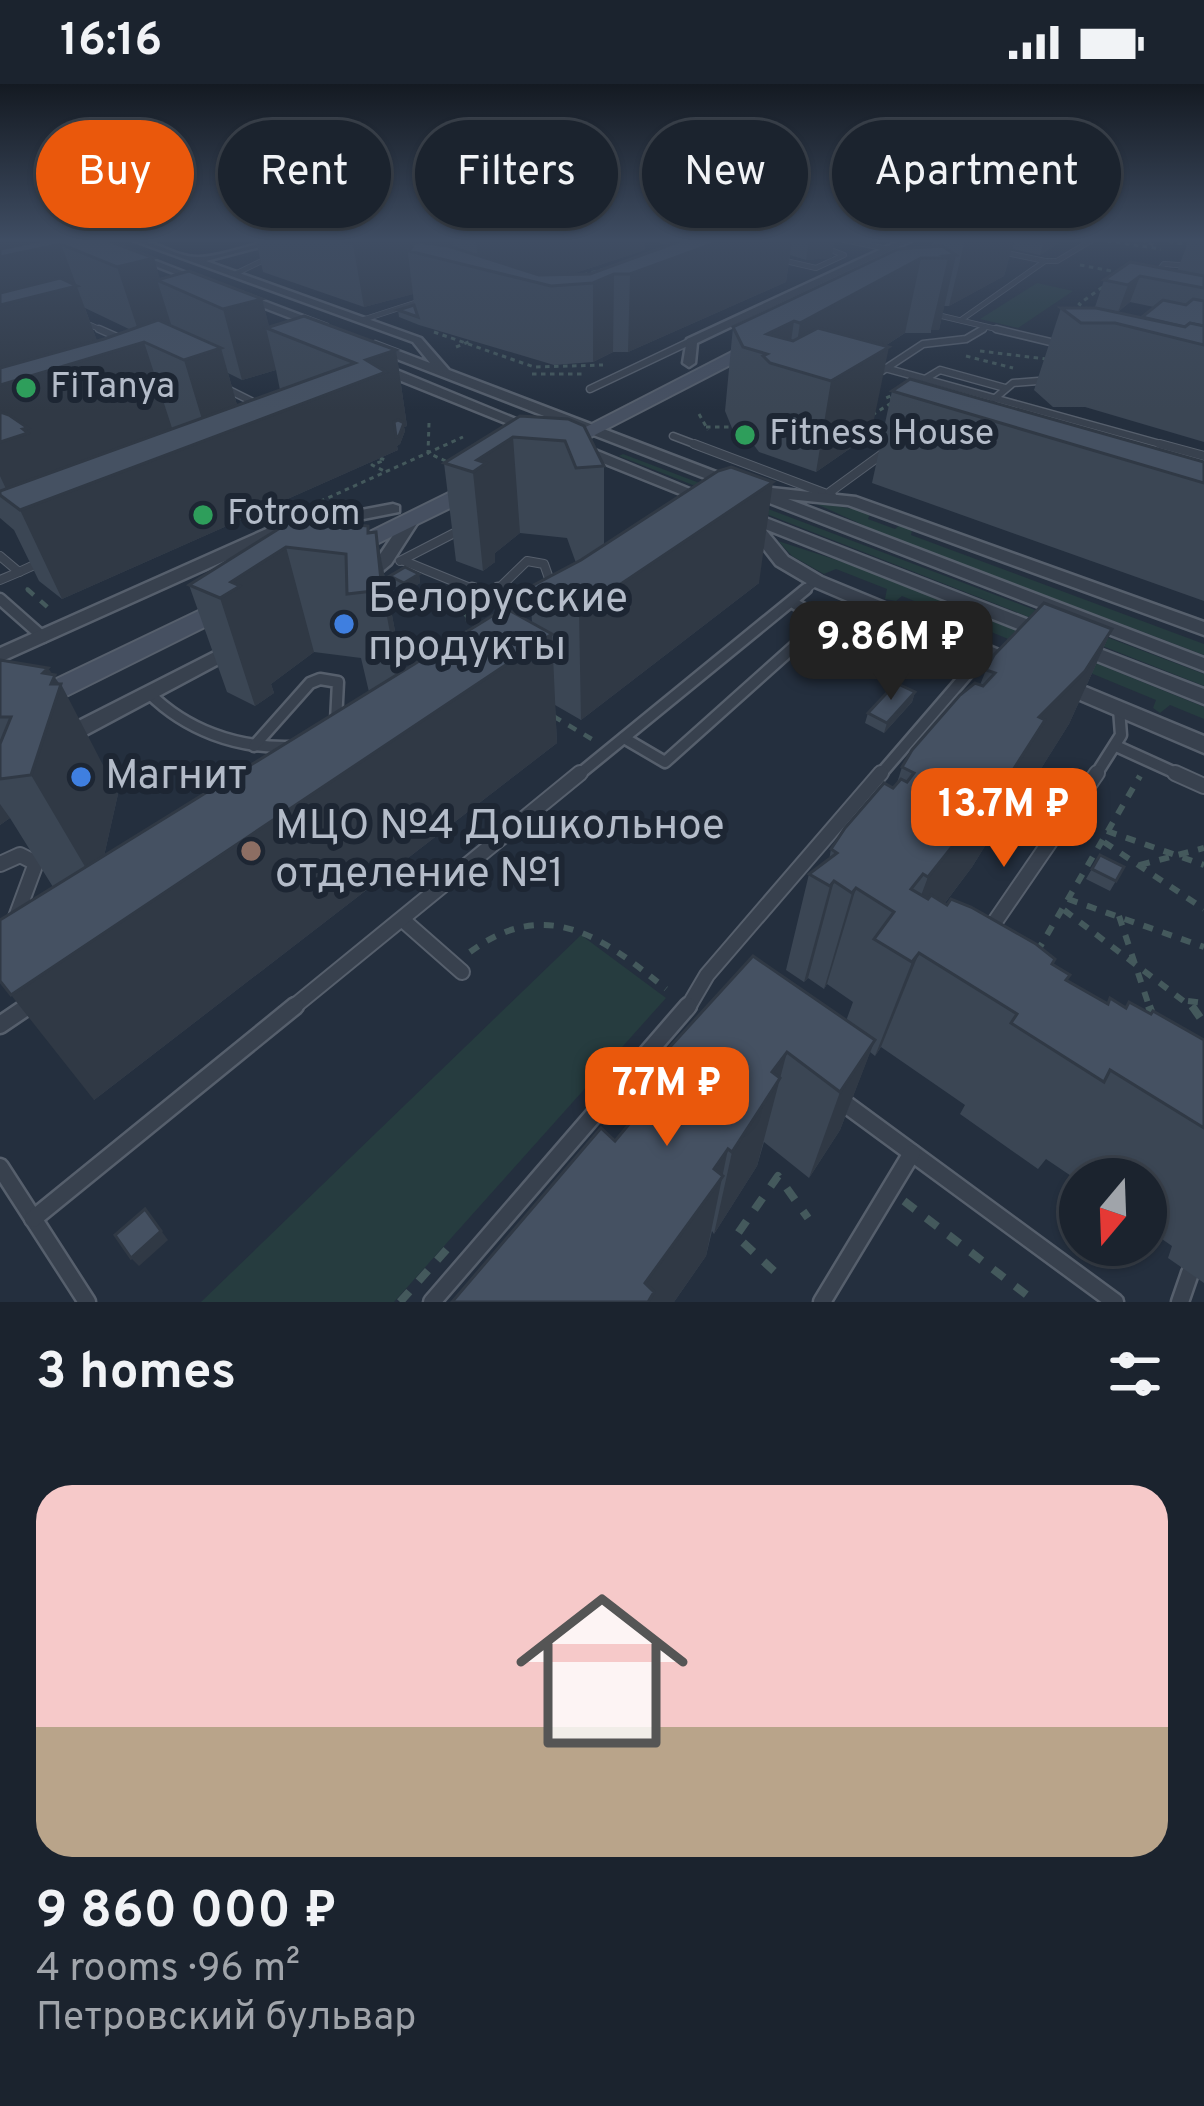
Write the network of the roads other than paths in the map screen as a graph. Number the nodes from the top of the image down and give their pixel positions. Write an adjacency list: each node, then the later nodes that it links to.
1 (201, 297): 9 (street)
2 (244, 297): 16 (street)
3 (298, 297): 13 (street)
4 (431, 297): 8 (lane)
5 (786, 297): 19 (street)
6 (828, 297): 25 (street)
7 (994, 297): 14 (lane)
8 (427, 299): 10 (lane); 13 (lane)
9 (209, 300)
10 (442, 304)
11 (918, 310): 14 (lane)
12 (74, 317): 18 (lane)
13 (362, 320): 29 (street)
14 (961, 320): 15 (lane)
15 (986, 327): 23 (lane); 28 (lane)
16 (327, 328)
17 (785, 329): 27 (street)
18 (120, 338): 20 (lane); 21 (lane)
19 (691, 341): 25 (street); 37 (lane)
20 (132, 343)
21 (100, 344)
22 (370, 345): 29 (street)
23 (1076, 348)
24 (357, 359): 34 (street)
25 (689, 364): 42 (street)
26 (753, 364): 27 (street)
27 (714, 368): 42 (street)
28 (885, 368): 31 (lane); 35 (lane)
29 (444, 373): 42 (street)
30 (367, 380): 34 (street)
31 (926, 380): 36 (lane); 38 (lane)
32 (1061, 380): 36 (lane)
33 (214, 383): 41 (lane)
34 (421, 384): 42 (street)
35 (857, 386)
36 (1005, 388): 40 (lane)
37 (590, 389)
38 (968, 391): 39 (lane); 40 (lane)
39 (958, 398)
40 (994, 398): 47 (lane)
41 (267, 409)
42 (569, 432): 48 (street); 50 (street); 51 (street)
43 (674, 436): 49 (lane)
44 (901, 439): 45 (lane)
45 (888, 450): 46 (lane); 49 (lane)
46 (907, 456)
47 (1204, 456)
48 (754, 492): 49 (street); 71 (street)
49 (831, 494): 66 (street)
50 (402, 514): 53 (street); 56 (street); 67 (street)
51 (747, 515): 59 (street); 73 (street)
52 (467, 526): 56 (lane)
53 (317, 554)
54 (0, 556): 57 (lane)
55 (55, 556): 57 (lane)
56 (394, 560): 62 (street); 63 (lane)
57 (17, 575): 58 (lane)
58 (0, 580)
59 (817, 581): 65 (lane); 69 (street)
60 (576, 588): 61 (lane)
61 (553, 591): 63 (lane); 63 (lane)
62 (339, 592)
63 (490, 596)
64 (0, 599): 67 (lane)
65 (792, 602): 78 (lane); 78 (lane)
66 (1204, 629)
67 (43, 637): 70 (street)
68 (254, 637): 72 (street)
69 (986, 652): 75 (street); 90 (lane)
70 (0, 656)
71 (1204, 665)
72 (149, 693): 81 (lane); 83 (street)
73 (1204, 697)
74 (0, 700): 76 (street)
75 (1119, 709): 80 (street); 82 (lane)
76 (0, 719)
77 (335, 732): 81 (lane)
78 (624, 738): 86 (lane)
79 (302, 743): 81 (lane)
80 (1204, 745)
81 (254, 746)
82 (1116, 746): 84 (lane); 88 (lane)
83 (37, 752)
84 (1204, 786)
85 (0, 864): 87 (lane)
86 (404, 921): 89 (lane); 97 (lane)
87 (11, 929)
88 (977, 948)
89 (459, 969)
90 (697, 995): 92 (lane); 100 (lane)
91 (40, 998): 93 (lane)
92 (715, 1008)
93 (0, 1025)
94 (822, 1087): 95 (lane)
95 (912, 1153): 101 (lane); 102 (lane)
96 (0, 1168): 97 (lane)
97 (33, 1219): 99 (lane)
98 (1190, 1273): 103 (lane)
99 (87, 1302)
100 (432, 1302)
101 (822, 1302)
102 (1115, 1302)
103 (1180, 1302)

